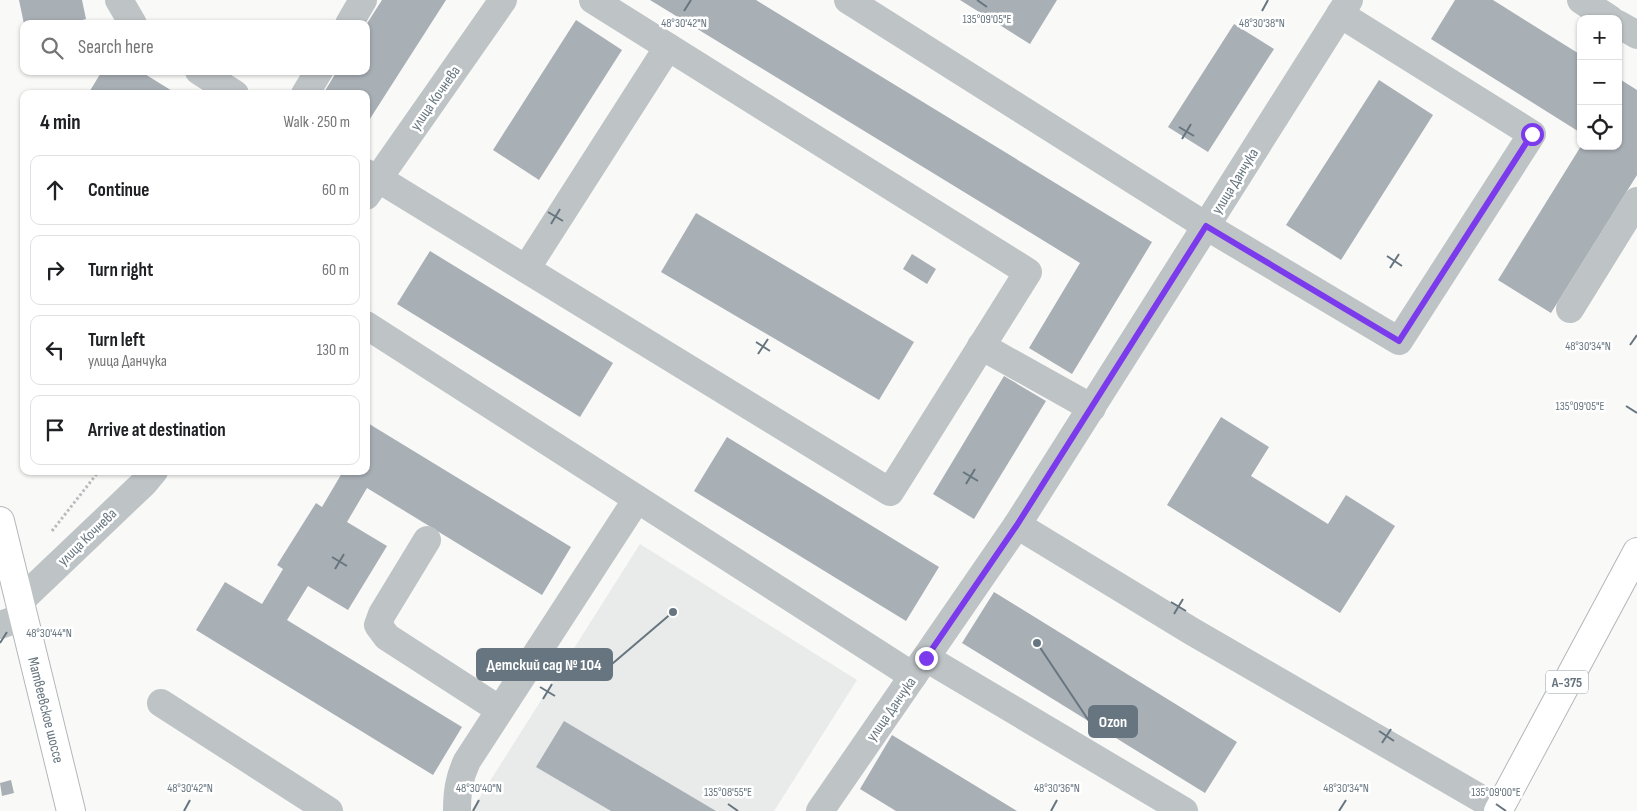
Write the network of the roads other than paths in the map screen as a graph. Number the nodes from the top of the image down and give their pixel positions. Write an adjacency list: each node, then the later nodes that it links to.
1 (119, 0): 9 (street)
2 (363, 0): 10 (street)
3 (504, 0): 17 (street, улица Кочнева)
4 (592, 0): 12 (street)
5 (848, 0): 19 (street)
6 (1581, 0): 8 (street)
7 (1344, 7): 19 (street, улица Данчука); 19 (street)
8 (1611, 14): 11 (street)
9 (131, 20)
10 (350, 20)
11 (1637, 36)
12 (668, 47): 20 (street); 23 (street)
13 (205, 75): 15 (street)
14 (317, 75): 16 (street)
15 (229, 90)
16 (307, 90)
17 (370, 182): 20 (street)
18 (1637, 201): 21 (street)
19 (1206, 226): 24 (street, улица Данчука)
20 (526, 269): 23 (street)
21 (1570, 309)
22 (370, 329): 26 (street)
23 (981, 346): 24 (street)
24 (1092, 408): 28 (street, улица Данчука)
25 (151, 475): 31 (street, улица Кочнева)
26 (638, 499): 32 (street); 34 (street)
27 (0, 521): 31 (main road, Матвеевское шоссе)
28 (1017, 525): 32 (street, улица Данчука); 35 (street)
29 (427, 540): 34 (street)
30 (1637, 552): 35 (main road, А-375)
31 (14, 615): 36 (main road, Матвеевское шоссе)
32 (920, 667): 39 (street, улица Данчука); 40 (street)
33 (161, 703): 37 (street)
34 (500, 710): 38 (street)
35 (1499, 810)
36 (71, 811)
37 (329, 811)
38 (457, 811)
39 (820, 811)
40 (1184, 811)

